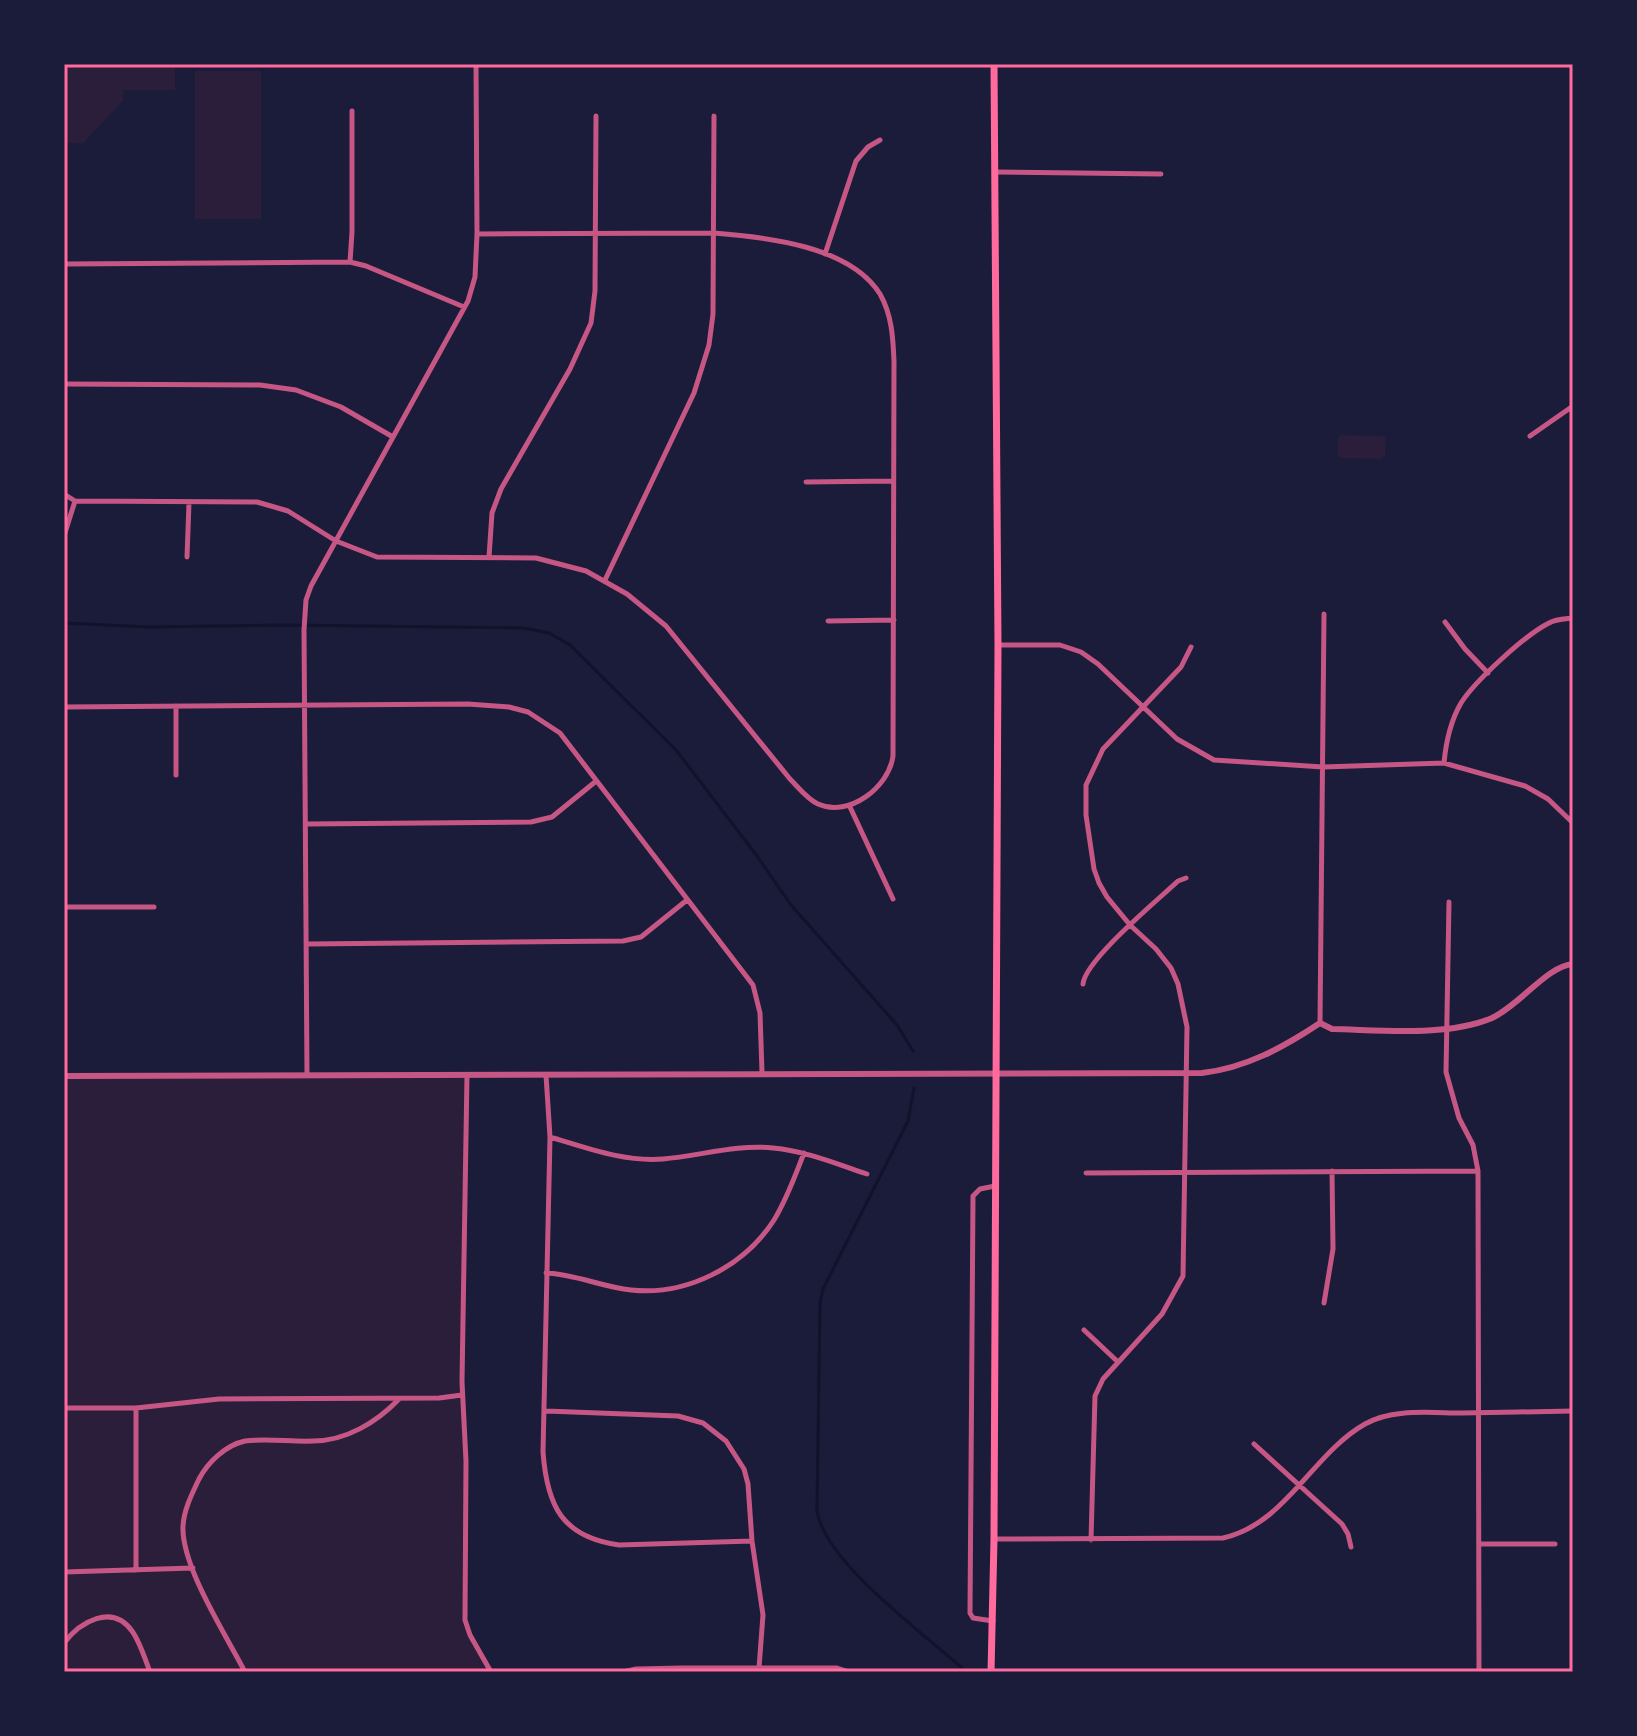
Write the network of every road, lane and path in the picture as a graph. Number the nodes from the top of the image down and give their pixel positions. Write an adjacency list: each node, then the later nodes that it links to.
1 (476, 64): 10 (street)
2 (994, 64): 7 (main road)
3 (352, 111): 13 (street)
4 (596, 116): 11 (street)
5 (714, 116): 9 (street)
6 (880, 140): 12 (street)
7 (994, 172): 8 (street); 35 (main road)
8 (1161, 174)
9 (714, 233): 11 (street); 12 (street); 29 (street)
10 (477, 234): 11 (street); 15 (street)
11 (595, 234): 28 (street)
12 (825, 254): 20 (street)
13 (350, 262): 14 (street); 15 (street)
14 (64, 264)
15 (464, 307): 19 (street)
16 (64, 384): 19 (street)
17 (1573, 406): 18 (street)
18 (1530, 436)
19 (393, 437): 26 (street)
20 (893, 481): 21 (street); 32 (street)
21 (806, 482)
22 (64, 494): 23 (street)
23 (75, 501): 24 (street); 25 (street)
24 (189, 503): 26 (street); 27 (street)
25 (64, 536)
26 (336, 541): 28 (street); 41 (street)
27 (187, 557)
28 (489, 557): 29 (street)
29 (605, 580): 46 (street)
30 (1324, 614): 43 (street)
31 (1573, 618): 37 (street)
32 (894, 620): 33 (street); 46 (street)
33 (828, 621)
34 (1445, 622): 37 (street)
35 (998, 645): 39 (street); 62 (main road)
36 (1191, 647): 39 (street)
37 (1488, 673): 42 (street)
38 (176, 706): 40 (street); 41 (street); 44 (street)
39 (1144, 706): 43 (street); 55 (street)
40 (64, 707)
41 (305, 707): 45 (street); 48 (street)
42 (1444, 763): 43 (street); 47 (street)
43 (1323, 767): 59 (street)
44 (176, 775)
45 (595, 782): 48 (street); 51 (street)
46 (850, 807): 50 (street)
47 (1573, 823)
48 (307, 824): 56 (street)
49 (1186, 878): 55 (street)
50 (893, 899)
51 (687, 900): 56 (street); 61 (street)
52 (1449, 902): 60 (street)
53 (64, 907): 54 (street)
54 (154, 907)
55 (1130, 925): 58 (street); 63 (street)
56 (308, 944): 64 (street)
57 (1573, 964): 60 (street)
58 (1083, 984)
59 (1320, 1023): 60 (street); 63 (street)
60 (1447, 1028): 72 (street)
61 (762, 1072): 62 (street); 66 (street)
62 (995, 1073): 63 (street); 75 (main road)
63 (1185, 1073): 70 (street)
64 (307, 1075): 65 (street); 67 (street)
65 (467, 1075): 66 (street); 80 (street)
66 (546, 1075): 68 (street)
67 (64, 1076)
68 (550, 1137): 69 (street); 76 (street)
69 (804, 1153): 74 (street); 76 (street)
70 (1185, 1171): 71 (street); 73 (street); 79 (street)
71 (1332, 1171): 72 (street); 77 (street)
72 (1478, 1171): 86 (street)
73 (1086, 1173)
74 (867, 1174)
75 (996, 1186): 89 (main road); 98 (street)
76 (546, 1273): 84 (street)
77 (1324, 1303)
78 (1084, 1330): 79 (street)
79 (1118, 1362): 90 (street)
80 (462, 1395): 81 (street); 104 (street)
81 (399, 1399): 83 (street); 95 (street)
82 (64, 1408): 83 (street)
83 (136, 1408): 96 (street)
84 (546, 1411): 91 (street); 91 (street)
85 (1573, 1411): 86 (street)
86 (1478, 1413): 88 (street); 92 (street)
87 (1254, 1444): 88 (street)
88 (1300, 1484): 90 (street); 94 (street)
89 (994, 1539): 90 (street); 98 (main road)
90 (1091, 1540)
91 (752, 1541): 100 (street)
92 (1480, 1544): 93 (street); 108 (street)
93 (1555, 1544)
94 (1351, 1547)
95 (193, 1568): 96 (street); 103 (street)
96 (136, 1570): 97 (street)
97 (64, 1572)
98 (993, 1621): 107 (main road)
99 (64, 1643): 102 (street)
100 (759, 1668): 101 (street); 106 (street)
101 (742, 1670): 105 (street)
102 (150, 1672)
103 (245, 1672)
104 (491, 1672)
105 (623, 1672)
106 (849, 1672)
107 (991, 1672)
108 (1479, 1672)

